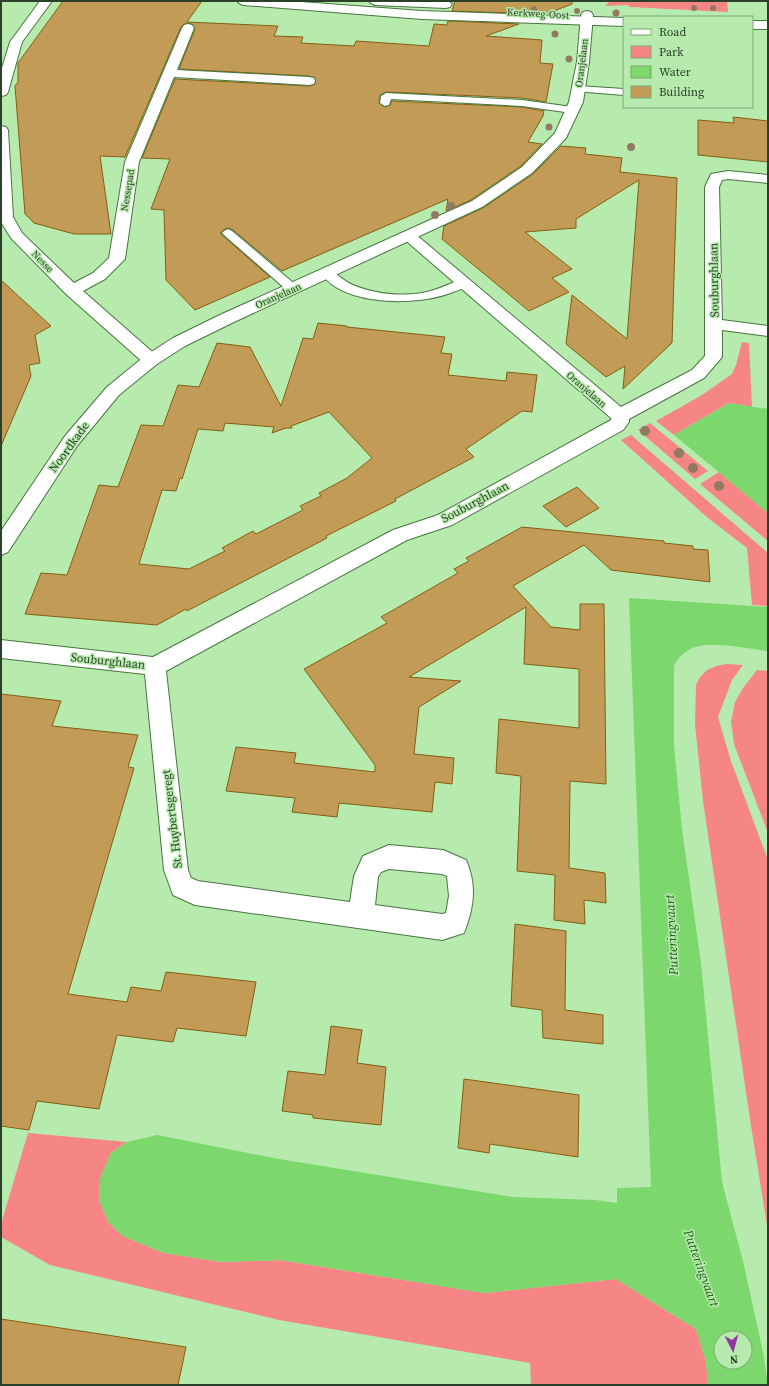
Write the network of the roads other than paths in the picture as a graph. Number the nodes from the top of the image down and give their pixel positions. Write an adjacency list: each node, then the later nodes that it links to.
1 (46, 1): 17 (street)
2 (243, 1): 5 (street, Kerkweg-Oost)
3 (375, 1): 4 (street, Kerkweg-Oost)
4 (447, 5): 5 (street, Kerkweg-Oost); 7 (street, Kerkweg-Oost)
5 (405, 12): 7 (street, Kerkweg-Oost)
6 (623, 17): 7 (street, Kerkweg-Oost)
7 (587, 18): 8 (street, Kerkweg-Oost); 16 (street, Oranjelaan)
8 (623, 22)
9 (753, 24): 10 (street)
10 (768, 26)
11 (188, 28): 14 (street, Nessepad)
12 (753, 30): 13 (street)
13 (768, 31)
14 (169, 73): 15 (street); 28 (street, Nessepad)
15 (309, 81)
16 (578, 89): 18 (lane); 20 (street, Oranjelaan)
17 (1, 92)
18 (623, 92)
19 (385, 104): 20 (lane)
20 (572, 110): 24 (street, Oranjelaan)
21 (1, 130): 28 (street, Nesse)
22 (768, 179): 29 (street, Souburghlaan)
23 (228, 234): 27 (lane)
24 (409, 236): 25 (street, Oranjelaan); 26 (street, Oranjelaan)
25 (327, 273): 26 (lane); 27 (street, Oranjelaan)
26 (463, 283): 32 (street, Oranjelaan)
27 (293, 289): 31 (street, Oranjelaan)
28 (72, 290): 31 (street, Nesse)
29 (714, 324): 30 (street); 32 (street, Souburghlaan)
30 (768, 331)
31 (151, 360): 33 (street, Noordkade)
32 (620, 416): 35 (street, Souburghlaan)
33 (1, 546)
34 (1, 649): 35 (street, Souburghlaan)
35 (155, 666): 36 (street, St. Huybertsgeregt)
36 (361, 917)

